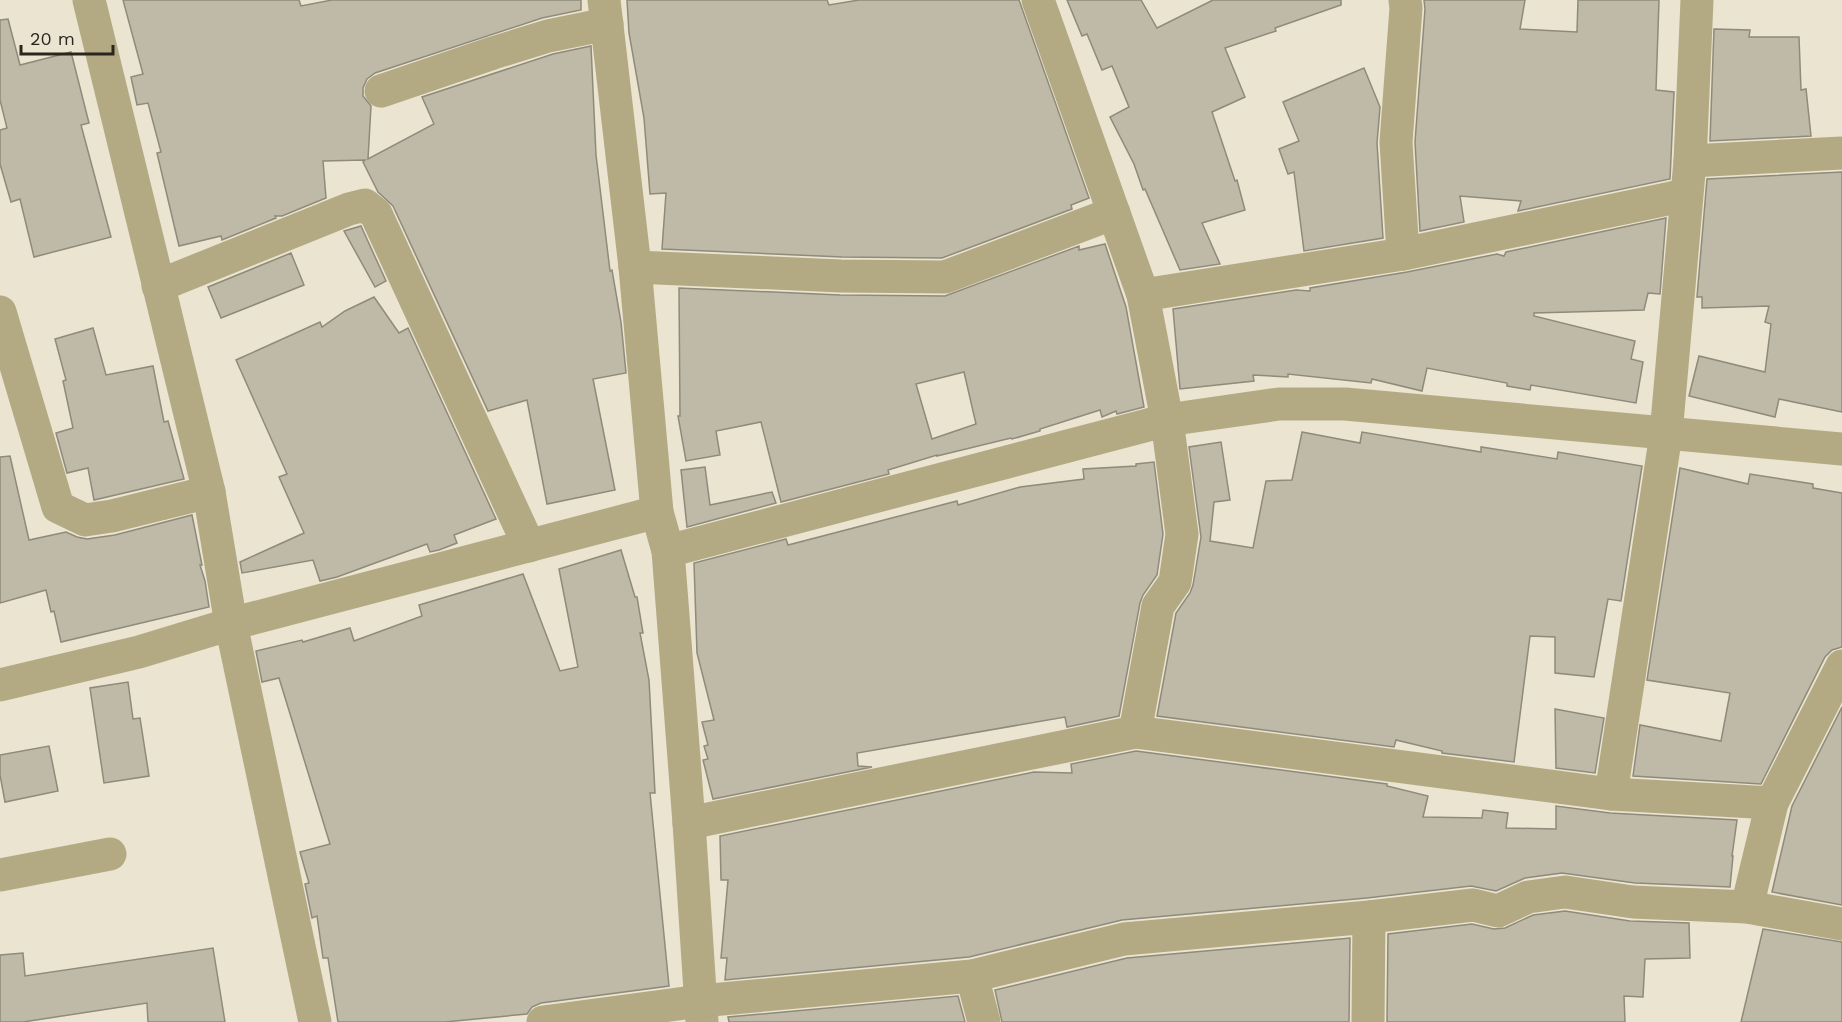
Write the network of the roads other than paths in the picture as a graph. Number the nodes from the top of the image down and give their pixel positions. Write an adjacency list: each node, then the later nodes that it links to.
1 (90, 0): 13 (street)
2 (1038, 0): 10 (street)
3 (1405, 0): 11 (street)
4 (1697, 0): 8 (street)
5 (606, 12): 6 (street); 12 (street)
6 (381, 91)
7 (1842, 153): 8 (street)
8 (1690, 161): 9 (street)
9 (1686, 195): 11 (street); 17 (street)
10 (1114, 213): 12 (street); 14 (street)
11 (1402, 254): 14 (street)
12 (635, 267): 20 (street)
13 (158, 286): 19 (street); 21 (street)
14 (1143, 295): 16 (street)
15 (0, 312): 19 (street)
16 (1167, 420): 17 (street); 22 (street); 26 (street)
17 (1666, 434): 18 (street); 27 (street)
18 (1842, 449)
19 (209, 492): 23 (street)
20 (657, 512): 21 (street); 22 (street)
21 (529, 546): 23 (street)
22 (668, 551): 29 (street)
23 (231, 624): 25 (street); 37 (street)
24 (1842, 666): 28 (street)
25 (0, 685)
26 (1135, 732): 27 (street); 29 (street)
27 (1611, 794): 28 (street)
28 (1772, 803): 32 (street)
29 (689, 823): 36 (street)
30 (110, 854): 31 (street)
31 (0, 875)
32 (1747, 907): 33 (street); 34 (street)
33 (1370, 918): 35 (street); 40 (street)
34 (1842, 924)
35 (972, 976): 36 (street); 39 (street)
36 (701, 1012): 38 (street)
37 (315, 1022)
38 (543, 1022)
39 (984, 1022)
40 (1368, 1022)

